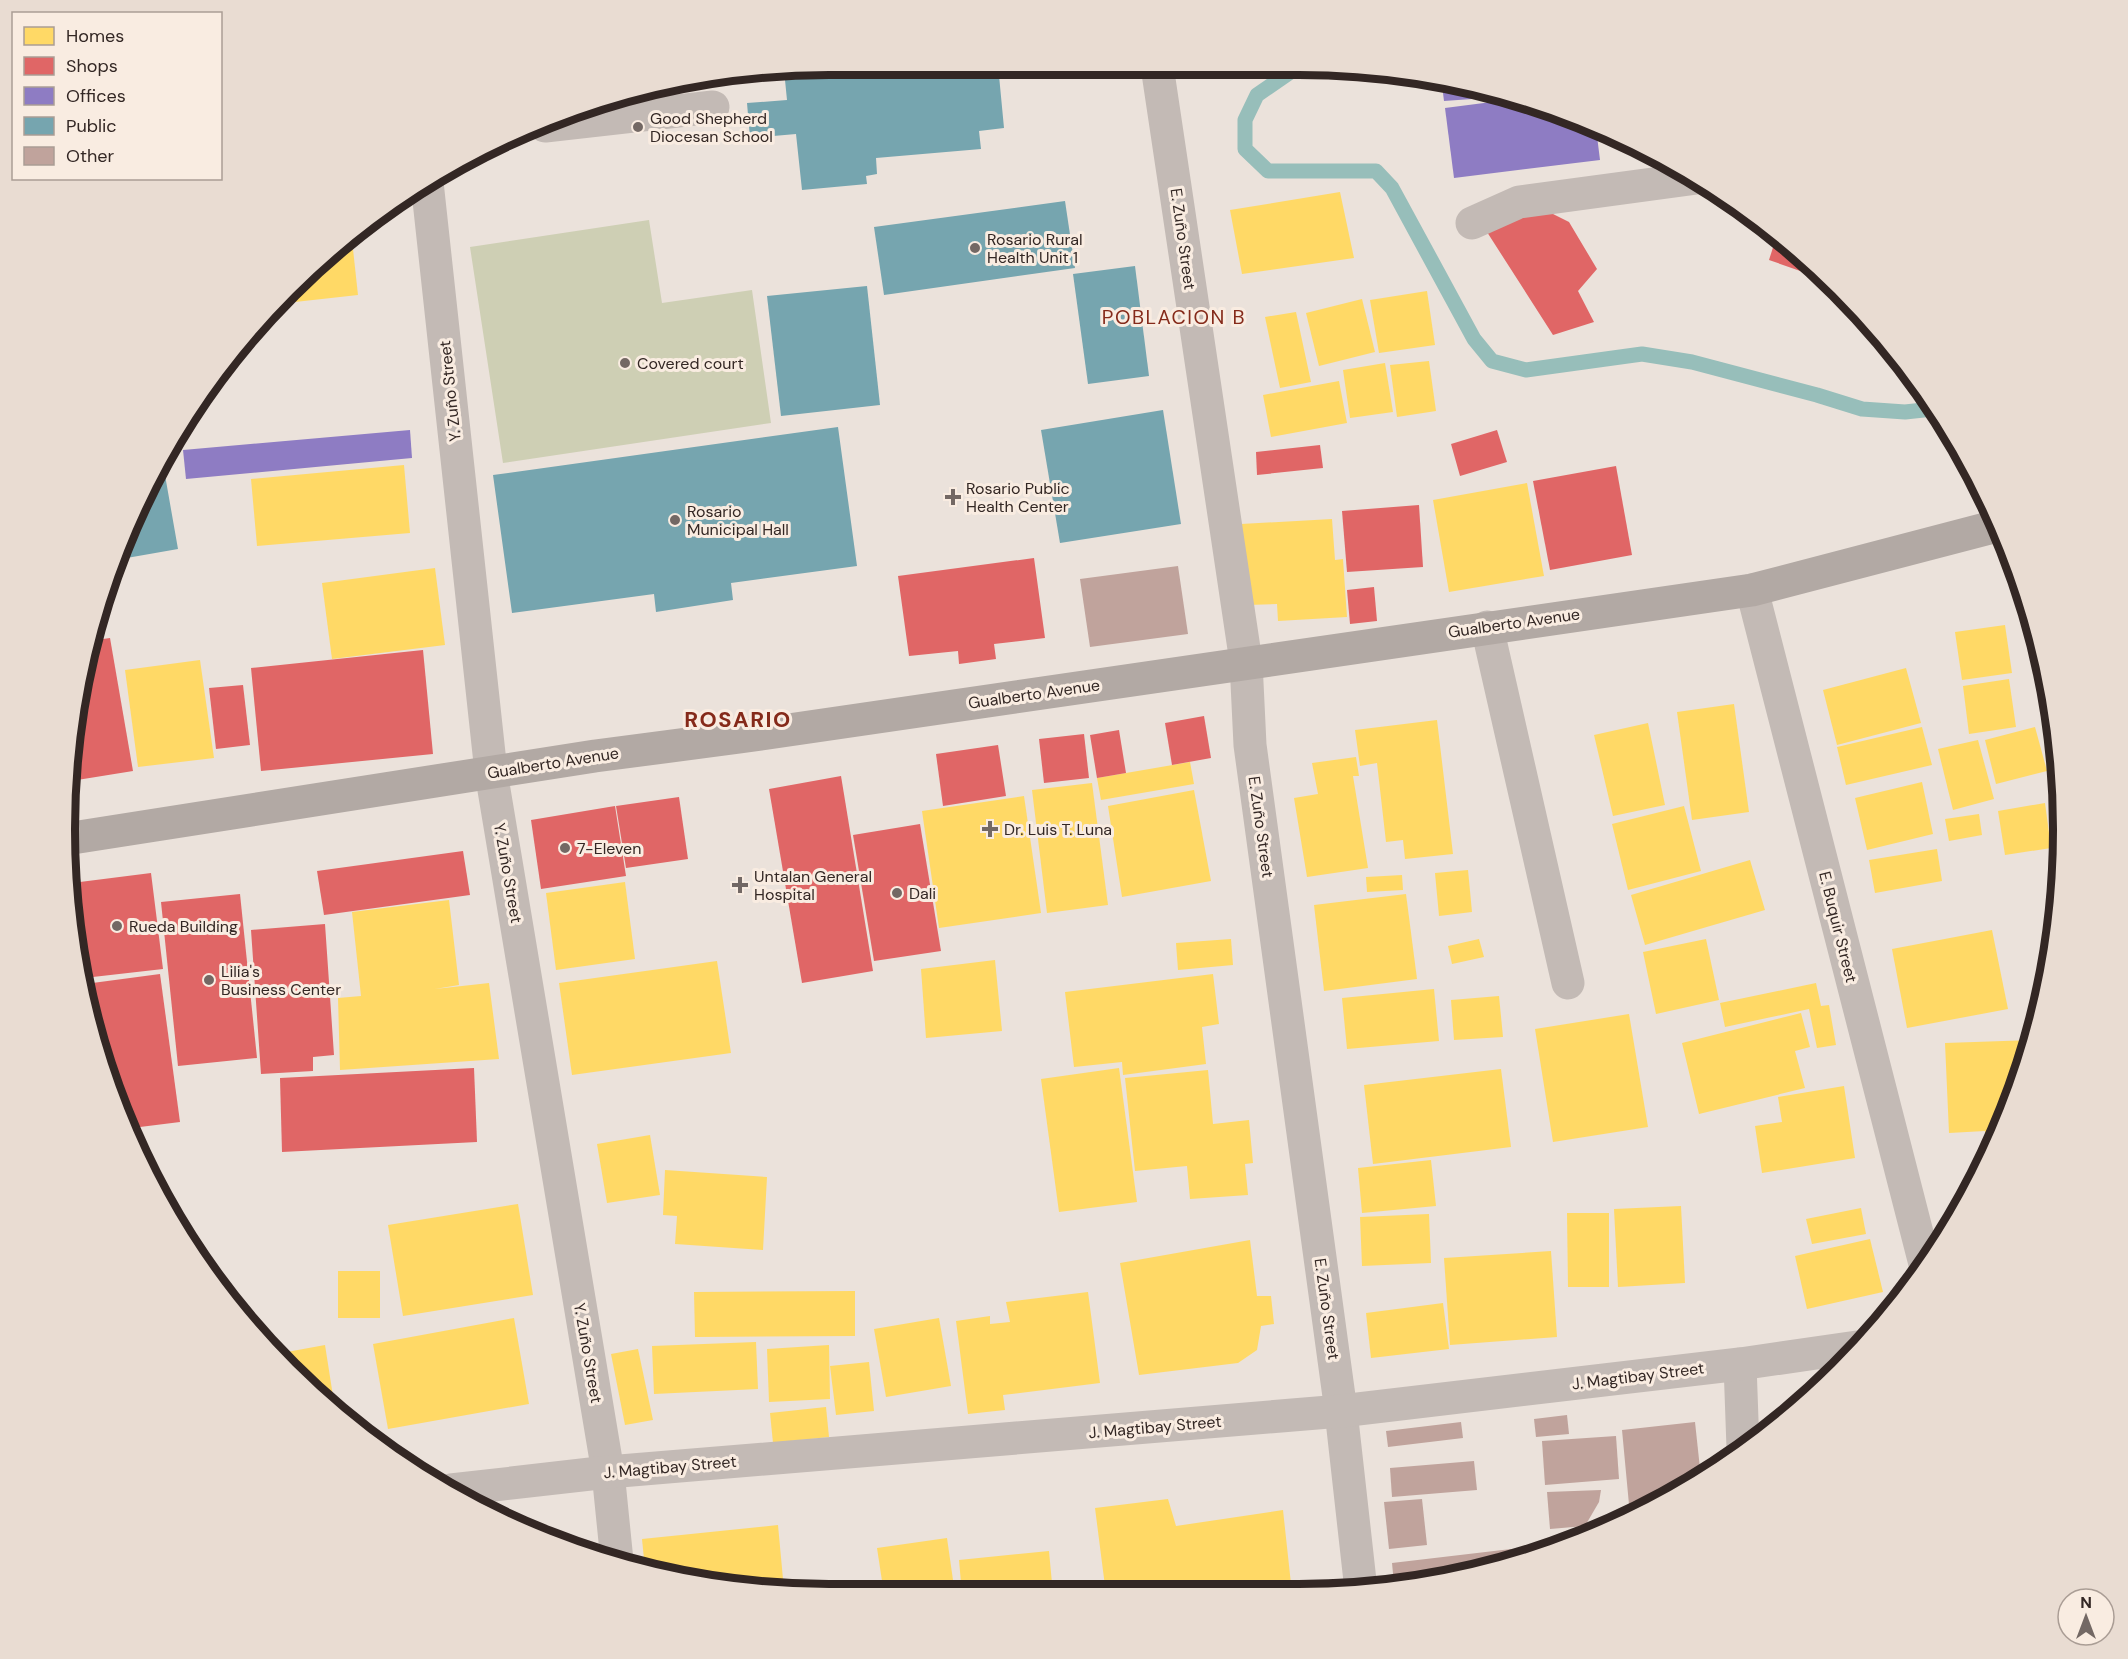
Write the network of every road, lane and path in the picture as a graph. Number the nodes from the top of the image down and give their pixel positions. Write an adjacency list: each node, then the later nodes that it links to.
1 (1158, 75): 10 (street, E. Zuño Street)
2 (713, 107): 3 (street)
3 (563, 124)
4 (1681, 179): 6 (street)
5 (428, 191): 11 (street, Y. Zuño Street)
6 (1472, 223)
7 (1990, 528): 8 (main road, Gualberto Avenue)
8 (1752, 590): 9 (main road, Gualberto Avenue); 14 (street, E. Buquir Street)
9 (1487, 627): 10 (main road, Gualberto Avenue); 13 (street)
10 (1246, 662): 11 (main road, Gualberto Avenue); 17 (street, E. Zuño Street)
11 (491, 772): 12 (main road, Gualberto Avenue); 19 (street, Y. Zuño Street)
12 (75, 838)
13 (1568, 983)
14 (1922, 1254)
15 (1846, 1349): 16 (street, J. Magtibay Street)
16 (1740, 1364): 17 (street, J. Magtibay Street); 18 (street)
17 (1341, 1411): 19 (street, J. Magtibay Street); 22 (street, E. Zuño Street)
18 (1743, 1439)
19 (608, 1472): 20 (street, J. Magtibay Street); 21 (street, Y. Zuño Street)
20 (463, 1489)
21 (616, 1553)
22 (1361, 1581)

